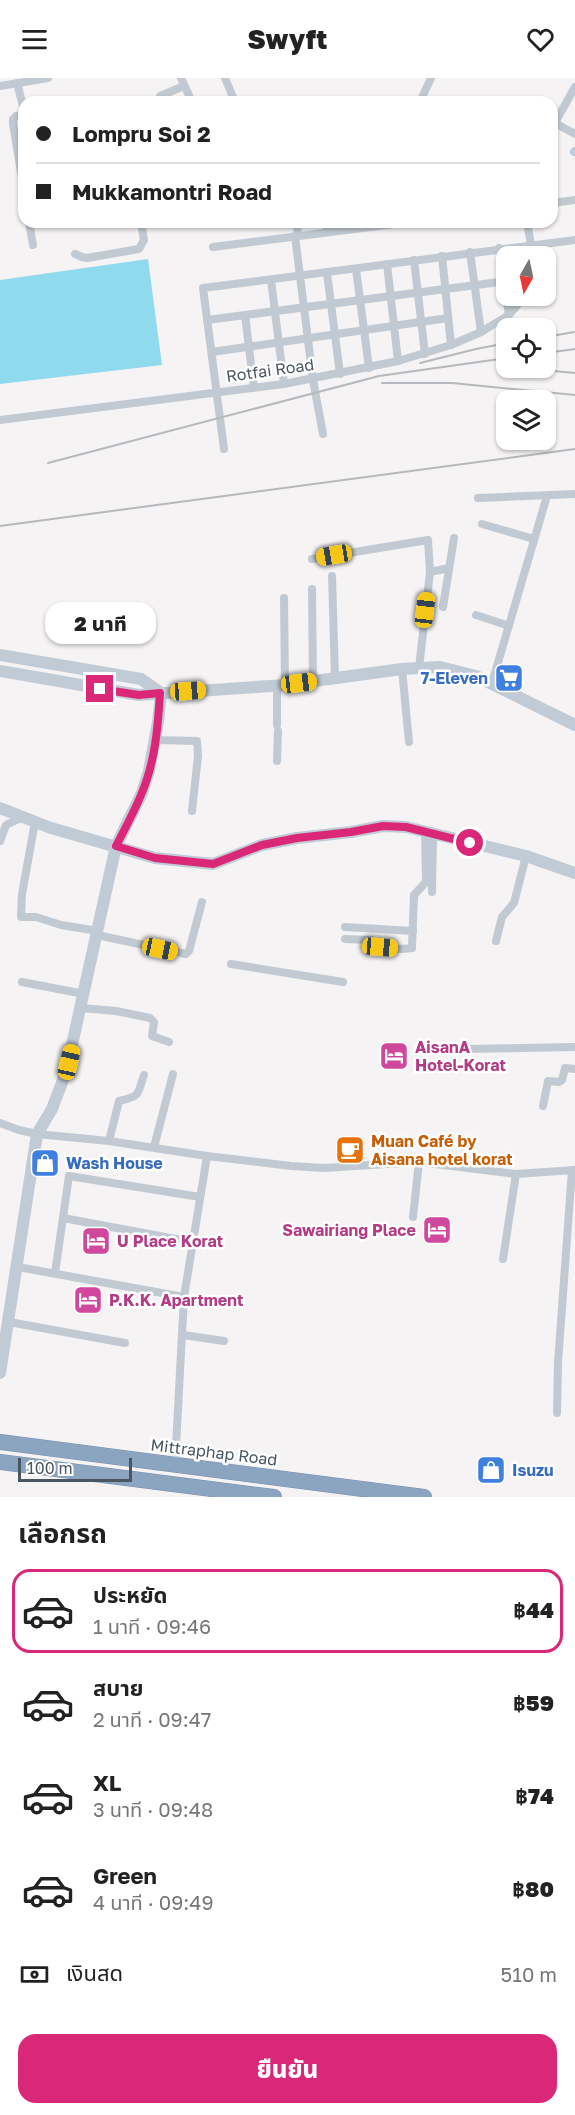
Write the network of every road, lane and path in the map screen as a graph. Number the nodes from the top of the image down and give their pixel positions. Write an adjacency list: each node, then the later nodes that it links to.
1 (48, 78): 5 (street)
2 (225, 78): 11 (street)
3 (431, 78): 12 (street)
4 (183, 82): 9 (street); 10 (street)
5 (17, 83): 6 (street); 8 (street)
6 (0, 86)
7 (575, 87): 14 (street)
8 (20, 96)
9 (160, 96)
10 (189, 96)
11 (232, 96)
12 (423, 96)
13 (18, 116): 17 (street)
14 (558, 116)
15 (558, 127): 16 (street)
16 (575, 134)
17 (18, 154)
18 (575, 200): 19 (street)
19 (558, 202)
20 (30, 228): 29 (street)
21 (142, 228): 35 (street)
22 (297, 228): 27 (street)
23 (326, 228): 26 (street)
24 (343, 228): 26 (street)
25 (528, 228): 30 (street)
26 (326, 232): 27 (street)
27 (296, 236): 32 (street); 41 (street)
28 (575, 240): 30 (street)
29 (33, 245)
30 (531, 245): 31 (street)
31 (520, 246)
32 (213, 247)
33 (496, 248): 34 (street)
34 (470, 252): 36 (street); 44 (street)
35 (75, 254)
36 (442, 256): 37 (street); 45 (street)
37 (414, 260): 38 (street); 46 (street)
38 (387, 264): 39 (street); 47 (street)
39 (356, 268): 40 (street); 48 (street)
40 (327, 273): 41 (street); 49 (street)
41 (300, 276): 42 (street); 52 (street)
42 (271, 280): 53 (street); 57 (street)
43 (496, 282): 44 (street)
44 (474, 285): 45 (street); 61 (street)
45 (445, 289): 46 (street); 56 (street)
46 (417, 293): 47 (street); 58 (street)
47 (391, 296): 48 (street); 59 (street)
48 (360, 300): 49 (street); 60 (street)
49 (332, 304): 52 (street); 62 (street)
50 (508, 306): 55 (street)
51 (517, 306): 55 (street, Rotfai Road)
52 (304, 308): 53 (street); 63 (street)
53 (275, 311): 54 (street); 64 (street)
54 (245, 315): 57 (street); 66 (street)
55 (509, 315): 61 (street, Rotfai Road)
56 (448, 318): 58 (street); 65 (street)
57 (207, 320): 67 (street)
58 (421, 322): 59 (street); 68 (street)
59 (394, 326): 60 (street); 69 (street)
60 (364, 330): 62 (street); 70 (street)
61 (481, 332): 65 (street, Rotfai Road)
62 (335, 334): 63 (street); 71 (street)
63 (308, 339): 64 (street); 72 (street)
64 (279, 343): 66 (street); 73 (street)
65 (451, 345): 68 (street, Rotfai Road)
66 (249, 347): 67 (street); 74 (street)
67 (212, 352): 75 (street)
68 (425, 354): 69 (street, Rotfai Road)
69 (398, 361): 70 (street, Rotfai Road)
70 (369, 368): 71 (street, Rotfai Road)
71 (340, 374): 72 (street, Rotfai Road)
72 (314, 380): 73 (street, Rotfai Road); 77 (street)
73 (284, 384): 74 (street, Rotfai Road)
74 (254, 388): 75 (street, Rotfai Road)
75 (217, 393): 76 (street, Rotfai Road); 78 (street)
76 (0, 420)
77 (323, 434)
78 (224, 449)
79 (575, 494): 80 (street)
80 (547, 496): 81 (street); 84 (street)
81 (478, 498)
82 (482, 524): 84 (street)
83 (454, 538): 86 (street)
84 (534, 539): 93 (street)
85 (312, 559): 87 (street)
86 (449, 568): 87 (street); 91 (street)
87 (430, 572): 95 (street)
88 (332, 576): 98 (street)
89 (312, 589): 99 (street)
90 (284, 598): 101 (street)
91 (442, 607)
92 (476, 615): 93 (street)
93 (509, 626): 100 (street)
94 (0, 655): 102 (street)
95 (419, 668): 96 (street); 100 (street)
96 (402, 669): 98 (street); 105 (street)
97 (0, 671): 102 (street)
98 (335, 677): 99 (street)
99 (313, 681): 101 (street)
100 (492, 683): 103 (street)
101 (281, 685): 102 (street); 106 (street)
102 (160, 693): 104 (street)
103 (575, 725)
104 (155, 740): 108 (street); 112 (street)
105 (409, 742)
106 (277, 761)
107 (0, 808): 109 (street)
108 (192, 811)
109 (29, 820): 111 (street); 112 (street); 119 (street)
110 (429, 833): 112 (street); 113 (street); 115 (street); 118 (street)
111 (0, 841)
112 (116, 846): 119 (street)
113 (526, 856): 114 (street); 121 (street)
114 (575, 873)
115 (432, 892)
116 (202, 902): 119 (street)
117 (345, 927): 118 (street)
118 (413, 931): 120 (street)
119 (97, 933): 125 (street)
120 (345, 939)
121 (496, 941)
122 (231, 964): 124 (street)
123 (22, 982): 125 (street)
124 (343, 982)
125 (84, 994): 126 (street)
126 (81, 1008): 127 (street); 135 (street)
127 (169, 1042)
128 (575, 1047): 129 (street)
129 (466, 1049)
130 (575, 1069): 133 (street)
131 (172, 1074): 137 (street)
132 (144, 1075): 136 (street)
133 (543, 1106)
134 (0, 1123): 135 (street)
135 (38, 1134): 136 (street); 147 (street)
136 (109, 1141): 137 (street)
137 (154, 1147): 138 (street)
138 (207, 1156): 139 (street); 142 (street)
139 (419, 1162): 141 (street); 143 (street)
140 (574, 1170): 141 (street); 155 (street)
141 (516, 1174): 146 (street)
142 (200, 1197): 144 (street); 145 (street)
143 (413, 1217)
144 (63, 1218): 145 (street); 148 (street)
145 (192, 1242): 149 (street)
146 (503, 1259)
147 (18, 1267): 148 (street); 150 (street)
148 (55, 1273): 149 (street)
149 (184, 1297): 151 (street)
150 (9, 1322): 153 (street); 154 (street)
151 (183, 1335): 152 (street); 158 (street)
152 (224, 1341)
153 (125, 1343)
154 (0, 1372)
155 (557, 1413)
156 (0, 1442): 158 (highway, Mittraphap Road)
157 (0, 1462): 159 (highway)
158 (175, 1465): 160 (highway, Mittraphap Road)
159 (274, 1497)
160 (424, 1497)

